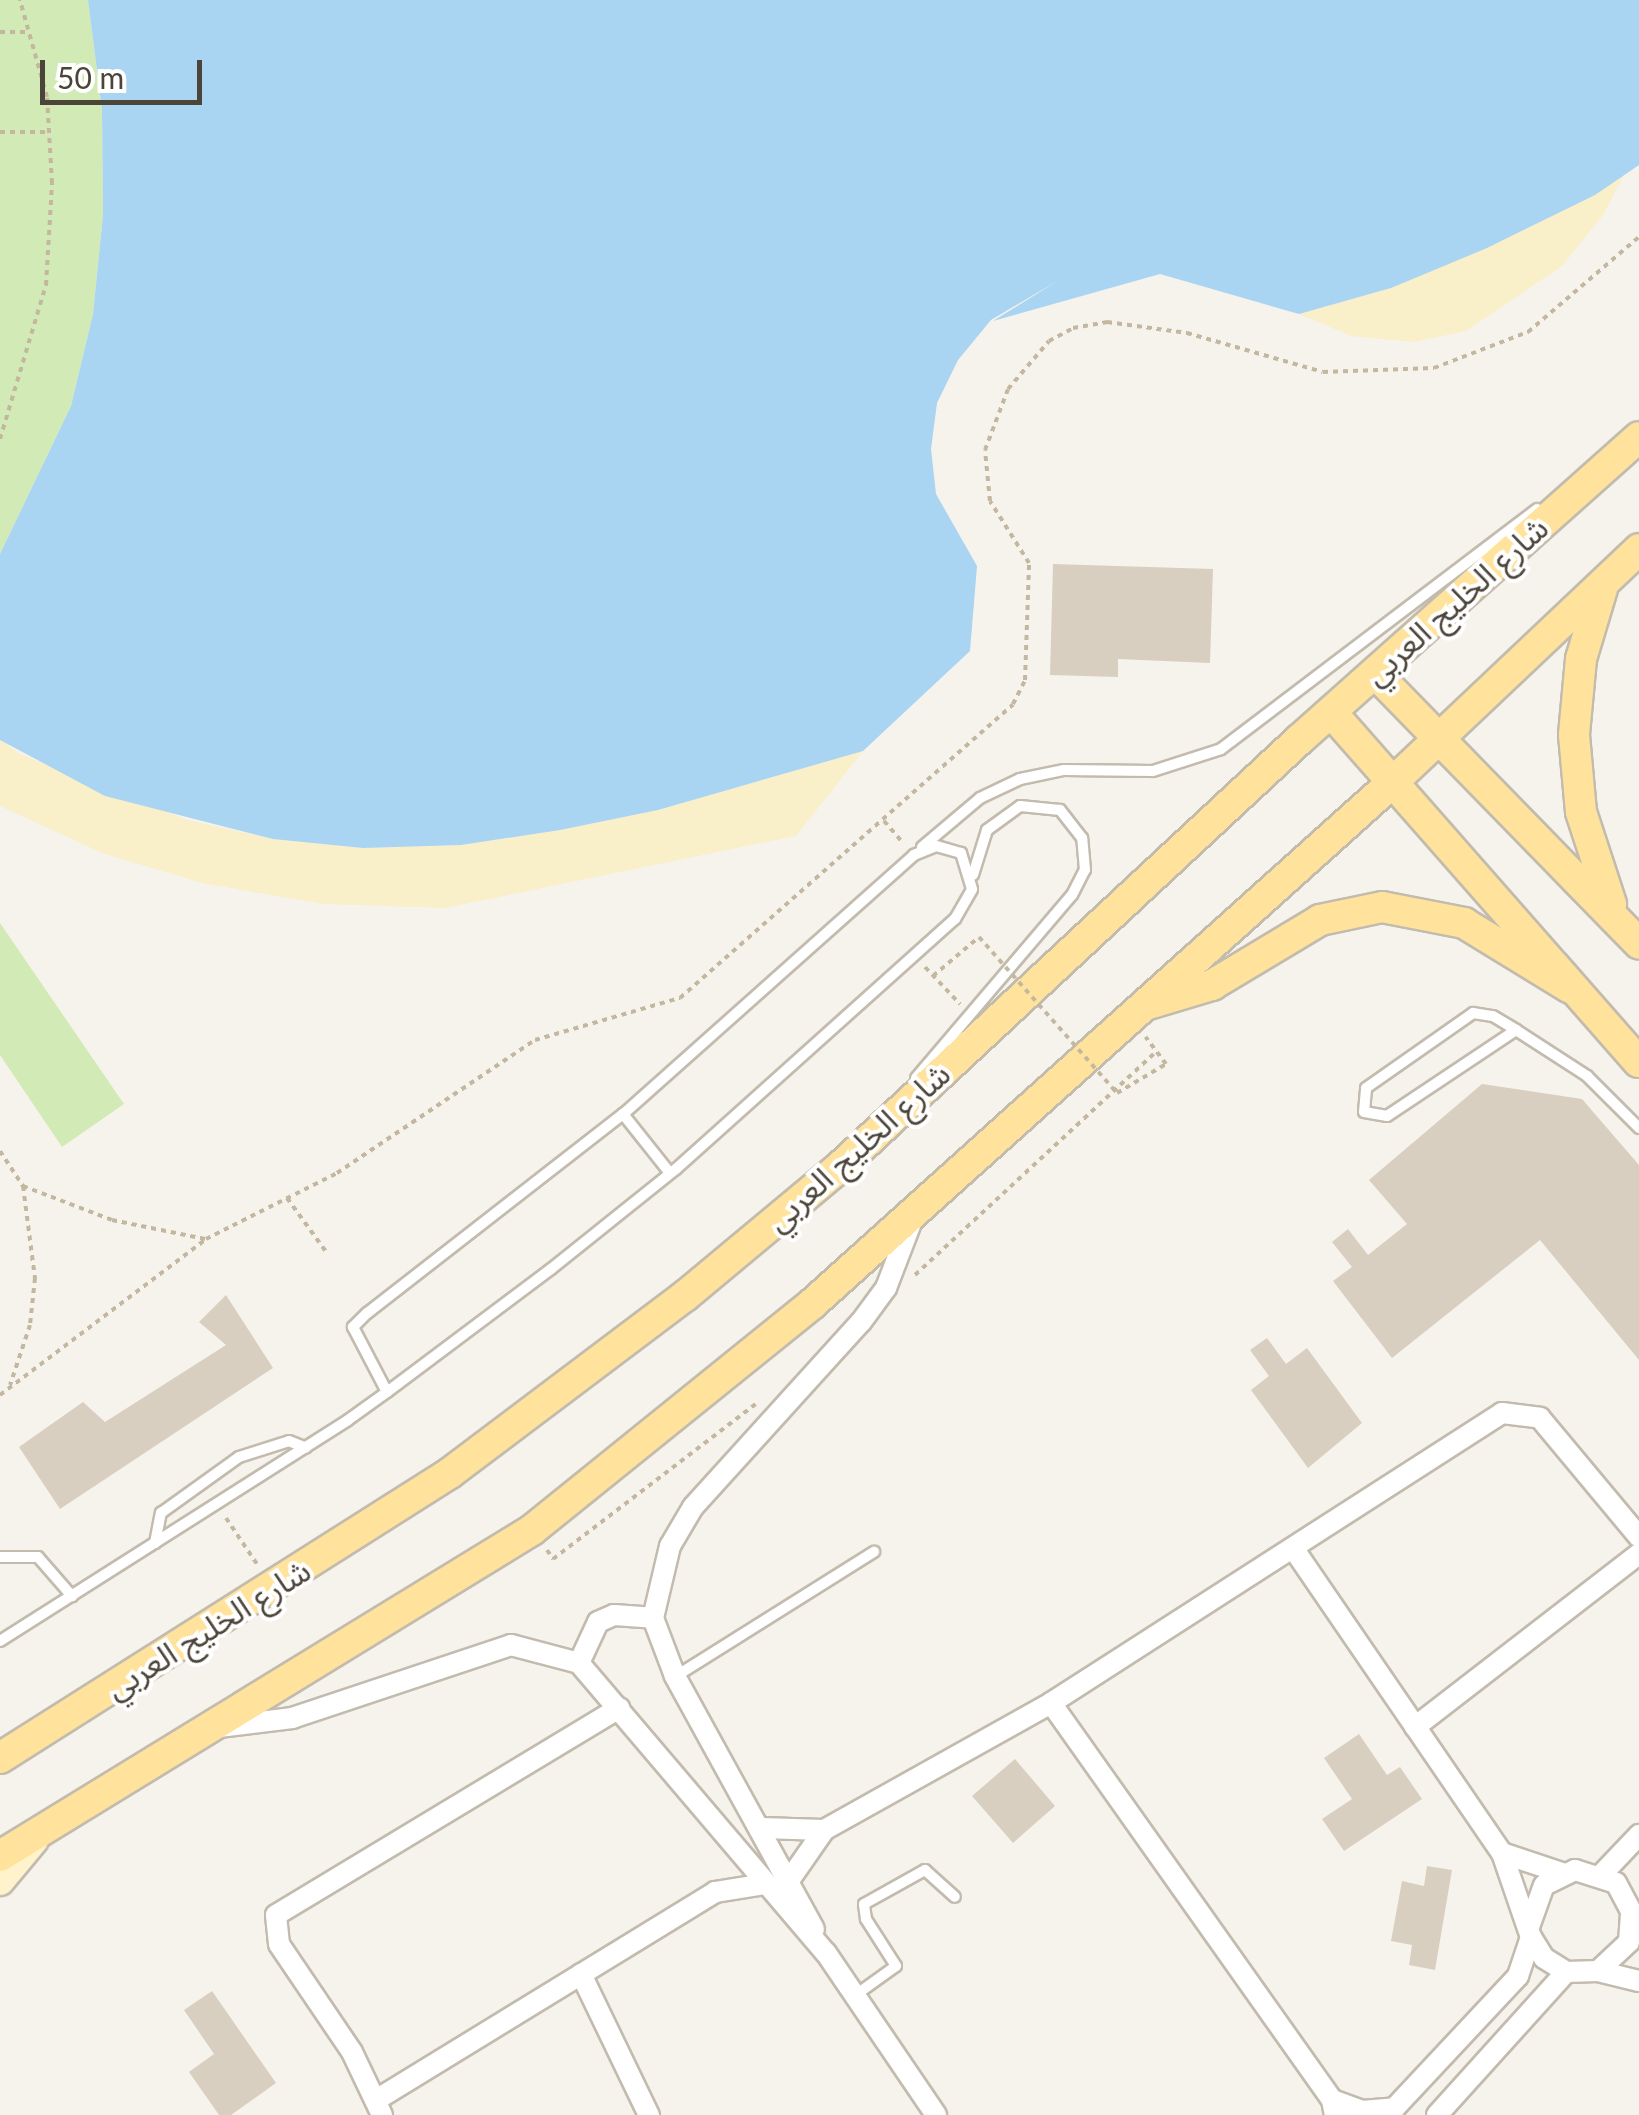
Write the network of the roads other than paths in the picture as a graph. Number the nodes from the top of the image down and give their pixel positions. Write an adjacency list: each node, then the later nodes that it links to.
1 (1639, 436): 4 (main road, شارع الخليج العربي); 8 (lane)
2 (1639, 548): 3 (main road)
3 (1603, 586): 6 (main road); 10 (main road)
4 (1375, 673): 5 (main road, شارع الخليج العربي); 6 (main road)
5 (1331, 712): 7 (main road); 17 (main road, شارع الخليج العربي)
6 (1437, 737): 7 (main road); 10 (main road)
7 (1396, 780): 11 (main road); 12 (main road)
8 (914, 855): 9 (lane); 15 (lane)
9 (972, 881): 17 (lane); 18 (lane)
10 (1631, 928)
11 (1570, 988): 12 (main road); 14 (main road)
12 (1138, 1011): 19 (main road)
13 (1516, 1030): 13 (lane); 16 (lane)
14 (1639, 1062)
15 (623, 1114): 18 (lane); 20 (lane)
16 (1639, 1128)
17 (840, 1166): 37 (main road, شارع الخليج العربي)
18 (670, 1173): 20 (lane)
19 (915, 1212): 29 (street); 35 (main road)
20 (387, 1392): 21 (lane)
21 (306, 1448): 23 (lane); 23 (lane)
22 (1639, 1536): 24 (street)
23 (156, 1543): 28 (lane)
24 (1293, 1548): 33 (street); 36 (street)
25 (874, 1552): 32 (lane)
26 (1639, 1554): 36 (street)
27 (0, 1557): 28 (lane)
28 (72, 1596): 30 (lane)
29 (654, 1618): 31 (street); 32 (street)
30 (0, 1641)
31 (580, 1663): 34 (street); 35 (street)
32 (675, 1676): 38 (street)
33 (1051, 1703): 39 (street); 61 (street)
34 (620, 1708): 42 (street); 62 (street)
35 (219, 1727): 40 (main road)
36 (1416, 1727): 43 (street)
37 (0, 1758)
38 (762, 1828): 39 (street); 47 (street)
39 (824, 1830): 47 (street)
40 (42, 1832): 44 (main road); 48 (main road)
41 (1639, 1835): 46 (street)
42 (735, 1846): 49 (street); 51 (street)
43 (1502, 1853): 45 (street); 53 (street)
44 (0, 1856)
45 (1562, 1873): 46 (street); 53 (street)
46 (1602, 1874): 50 (street)
47 (790, 1878): 55 (street)
48 (0, 1881)
49 (765, 1884): 51 (street); 55 (street)
50 (1632, 1889): 54 (street)
51 (715, 1892): 58 (street)
52 (955, 1897): 60 (lane)
53 (1530, 1932): 57 (street); 63 (street)
54 (1636, 1934): 56 (street)
55 (826, 1953): 60 (street)
56 (1598, 1971): 57 (street); 59 (street)
57 (1566, 1972): 66 (street)
58 (581, 1974): 62 (street); 64 (street)
59 (1639, 1982)
60 (857, 1994): 65 (street)
61 (1334, 2107): 63 (street)
62 (379, 2108)
63 (1391, 2112)
64 (649, 2115)
65 (936, 2115)
66 (1437, 2115)

